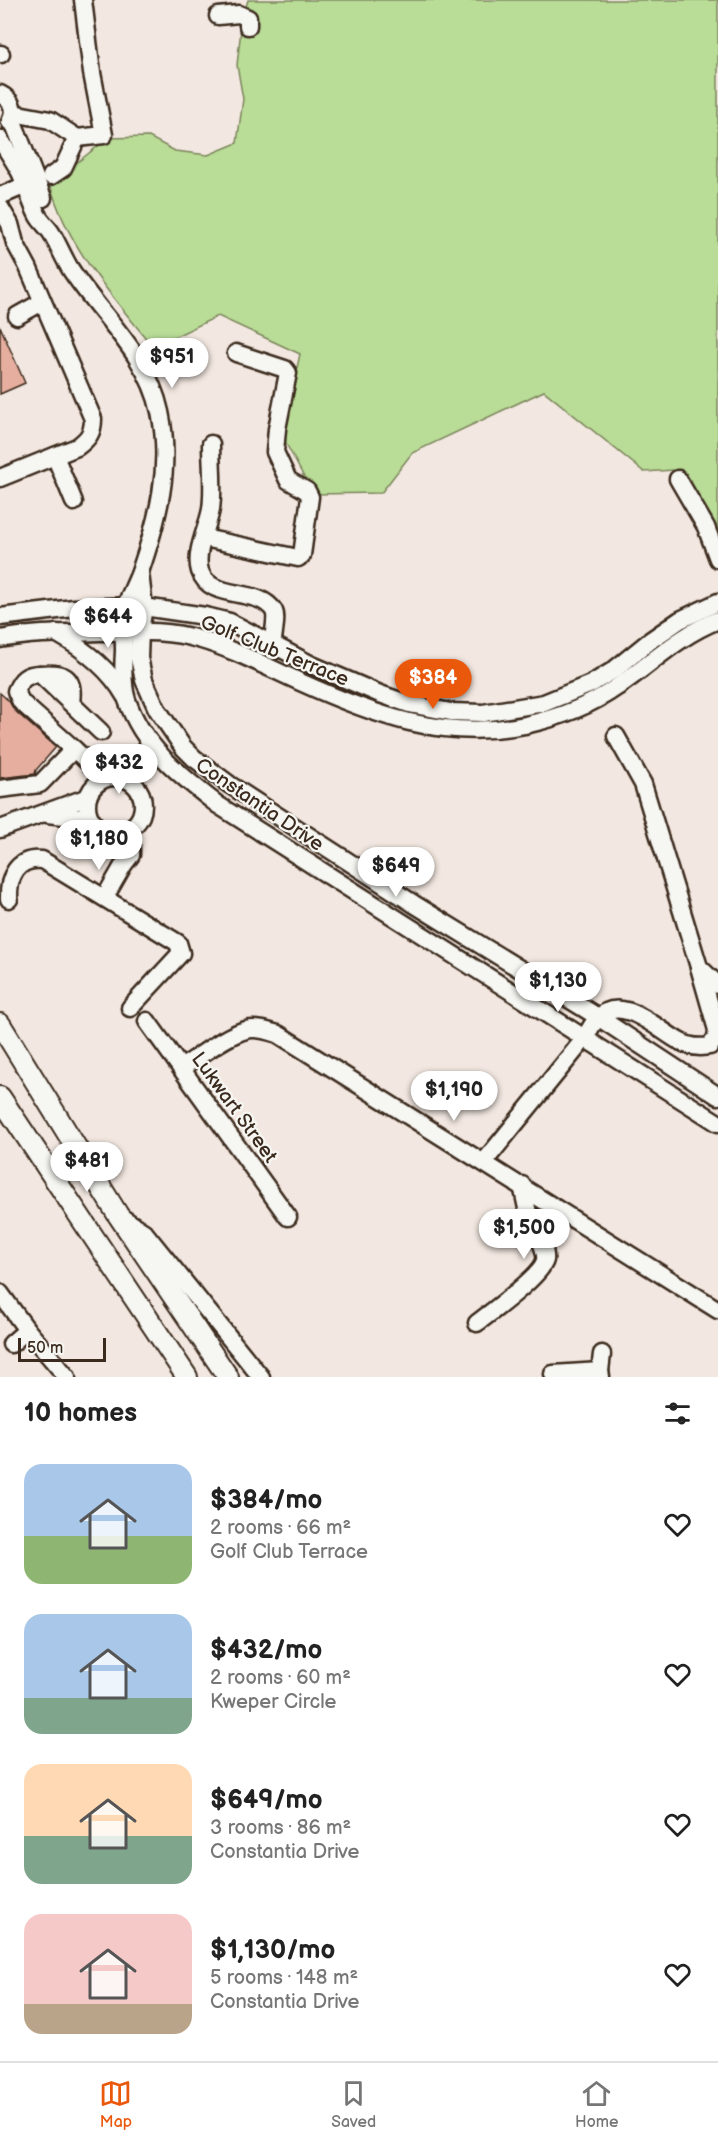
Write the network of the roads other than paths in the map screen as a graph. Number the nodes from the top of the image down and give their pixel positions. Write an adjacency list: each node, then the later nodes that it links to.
1 (83, 0): 6 (street)
2 (218, 16): 3 (street)
3 (248, 26)
4 (0, 94): 5 (street, Constantia Drive)
5 (8, 121): 6 (street); 12 (street, Constantia Drive)
6 (77, 138): 8 (street)
7 (0, 139): 12 (street, Constantia Drive)
8 (51, 176)
9 (19, 189): 10 (street)
10 (0, 196)
11 (0, 207): 13 (street)
12 (52, 234): 23 (street, Constantia Drive)
13 (42, 302): 14 (street); 17 (street)
14 (17, 316)
15 (236, 353): 21 (street)
16 (211, 444): 21 (street)
17 (55, 456): 18 (street); 20 (street)
18 (0, 477)
19 (678, 479): 22 (street)
20 (74, 502)
21 (204, 538): 32 (street)
22 (718, 559)
23 (140, 573): 25 (street, Constantia Drive); 26 (street, Constantia Drive)
24 (718, 602): 32 (street, Golf Club Terrace)
25 (126, 606): 26 (street, Golf Club Terrace); 27 (street, Golf Club Terrace); 29 (street, Constantia Drive)
26 (144, 607): 29 (street, Constantia Drive); 32 (street, Golf Club Terrace)
27 (0, 617)
28 (718, 620): 34 (street, Golf Club Terrace)
29 (132, 632): 30 (street, Golf Club Terrace); 33 (street, Golf Club Terrace); 35 (street, Constantia Drive); 51 (street, Constantia Drive)
30 (56, 633): 31 (street, Golf Club Terrace); 35 (street)
31 (0, 639)
32 (272, 643): 33 (street); 34 (street)
33 (246, 658): 34 (street, Golf Club Terrace)
34 (275, 670)
35 (127, 699): 52 (street, Constantia Drive)
36 (101, 732): 38 (street)
37 (616, 736): 54 (street)
38 (74, 749): 39 (street); 41 (street)
39 (90, 764): 40 (street); 42 (street)
40 (111, 777): 42 (street); 45 (street)
41 (0, 789)
42 (92, 791): 43 (street); 44 (street)
43 (43, 813): 44 (street); 46 (street)
44 (91, 819): 47 (street)
45 (131, 828): 47 (street); 48 (street)
46 (0, 829)
47 (113, 833): 48 (street)
48 (124, 864): 49 (street)
49 (105, 897): 50 (street); 56 (street)
50 (9, 899)
51 (424, 910): 52 (street); 53 (street); 57 (street, Constantia Drive)
52 (392, 916): 53 (street, Constantia Drive)
53 (423, 936): 60 (street, Constantia Drive)
54 (699, 968): 55 (street); 57 (street)
55 (718, 985)
56 (130, 1008)
57 (598, 1017): 60 (street); 62 (street, Constantia Drive)
58 (147, 1021): 61 (street, Lukwart Street)
59 (0, 1024): 67 (main road)
60 (585, 1038): 64 (street, Constantia Drive); 65 (street)
61 (181, 1068): 65 (street); 68 (street, Lukwart Street)
62 (716, 1091)
63 (0, 1097): 77 (main road)
64 (718, 1123)
65 (484, 1162): 66 (street)
66 (522, 1185): 70 (street); 71 (street)
67 (118, 1215): 78 (main road); 79 (street)
68 (288, 1217)
69 (0, 1293): 72 (street)
70 (718, 1310)
71 (477, 1323)
72 (27, 1330): 73 (street); 76 (street)
73 (11, 1344)
74 (601, 1367): 75 (street)
75 (553, 1374)
76 (67, 1377)
77 (187, 1377)
78 (228, 1377)
79 (261, 1377)

